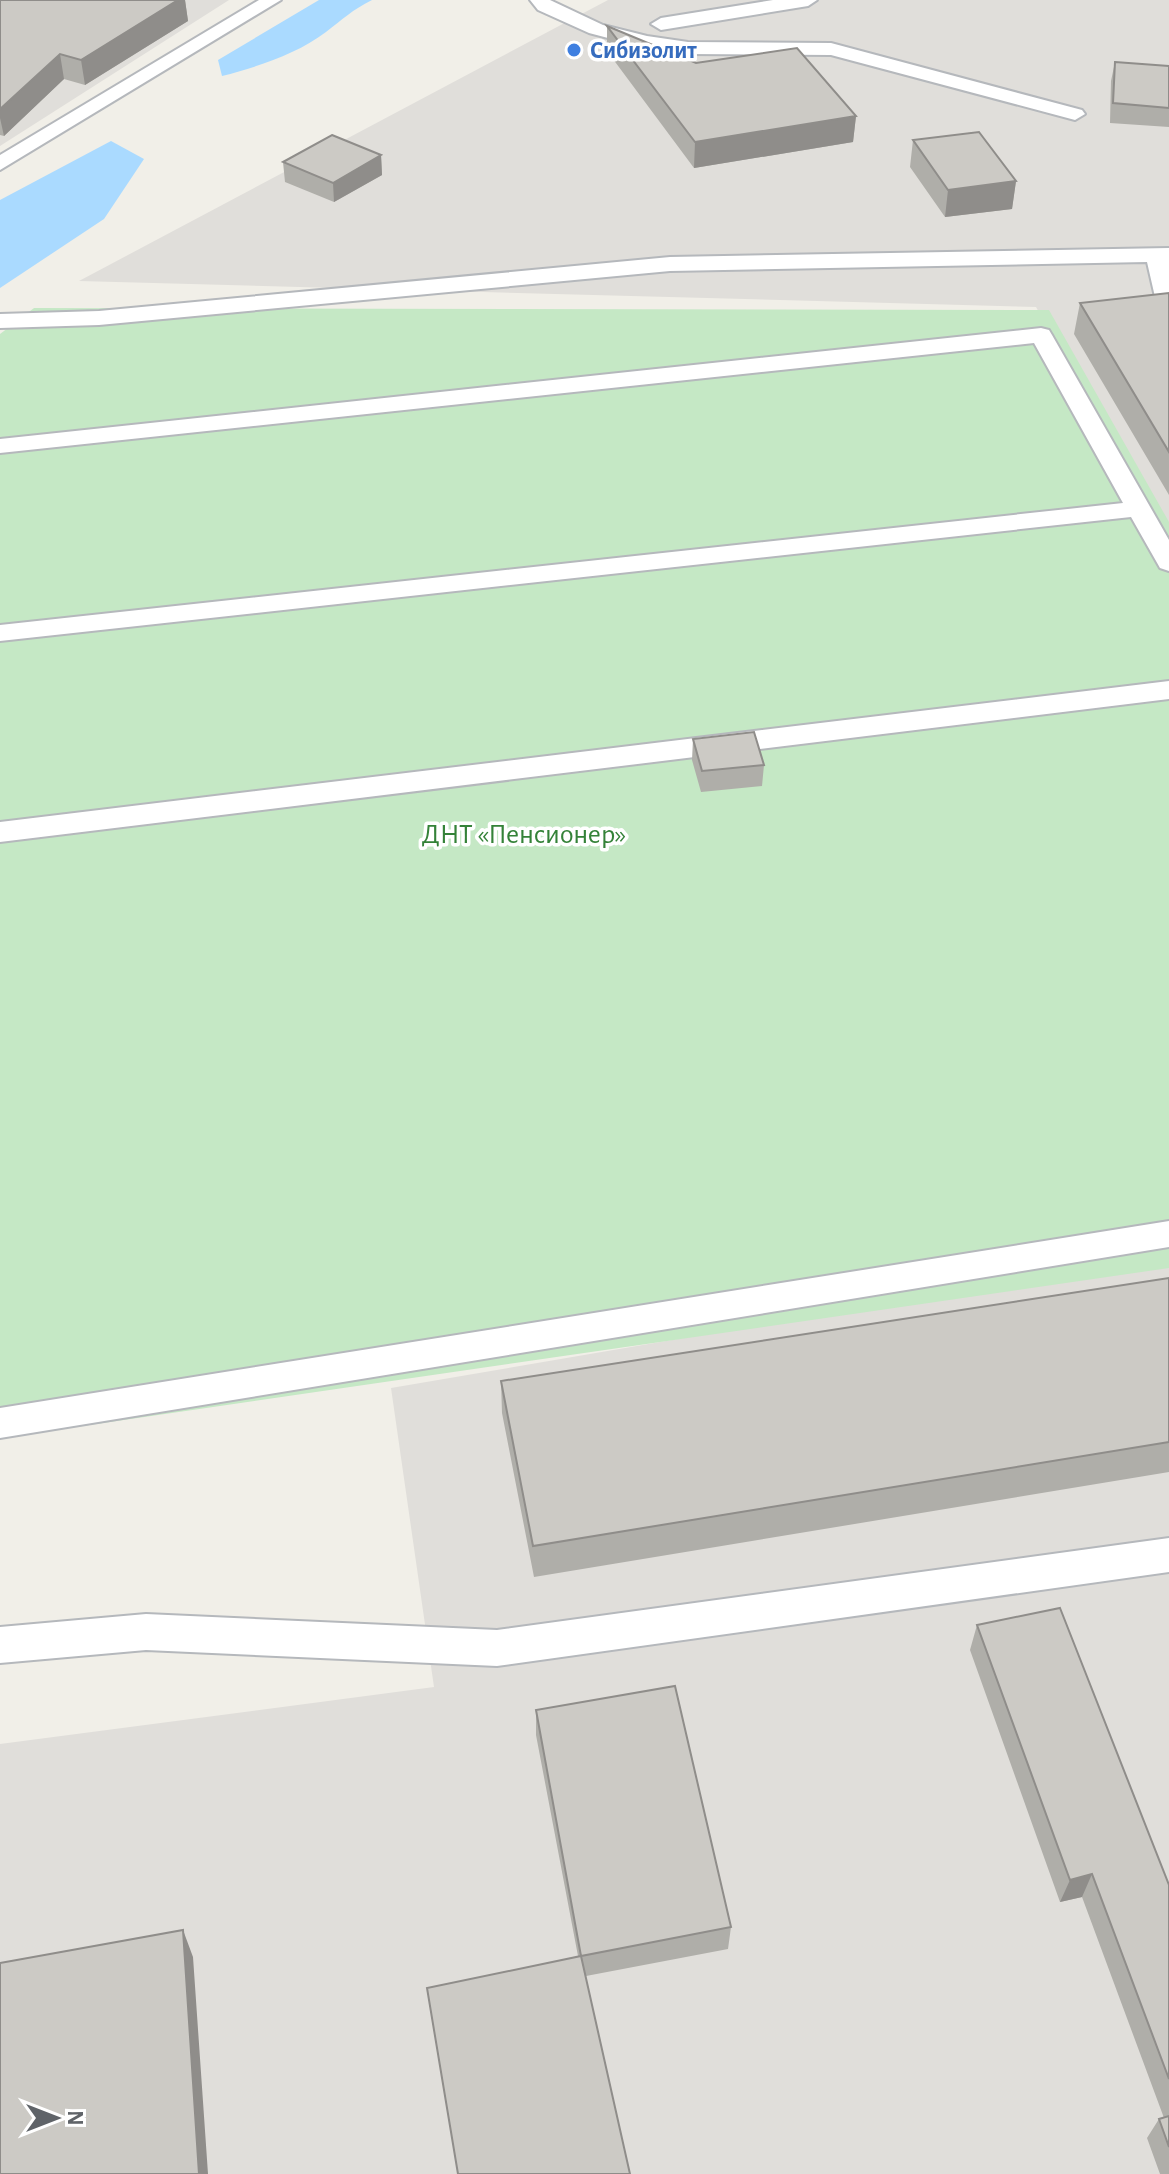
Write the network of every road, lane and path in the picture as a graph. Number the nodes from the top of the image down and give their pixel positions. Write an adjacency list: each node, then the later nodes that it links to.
1 (272, 0): 6 (lane)
2 (539, 0): 5 (lane)
3 (808, 0): 4 (lane)
4 (661, 24)
5 (1075, 114)
6 (0, 164)
7 (1162, 255): 8 (lane); 9 (lane)
8 (1169, 310)
9 (0, 321)
10 (0, 446): 11 (lane)
11 (1138, 509): 12 (lane); 13 (lane)
12 (1169, 563)
13 (0, 633)
14 (1169, 690): 15 (lane)
15 (0, 832)
16 (1169, 1234): 17 (lane)
17 (0, 1423)
18 (1169, 1555): 19 (lane)
19 (0, 1645)

